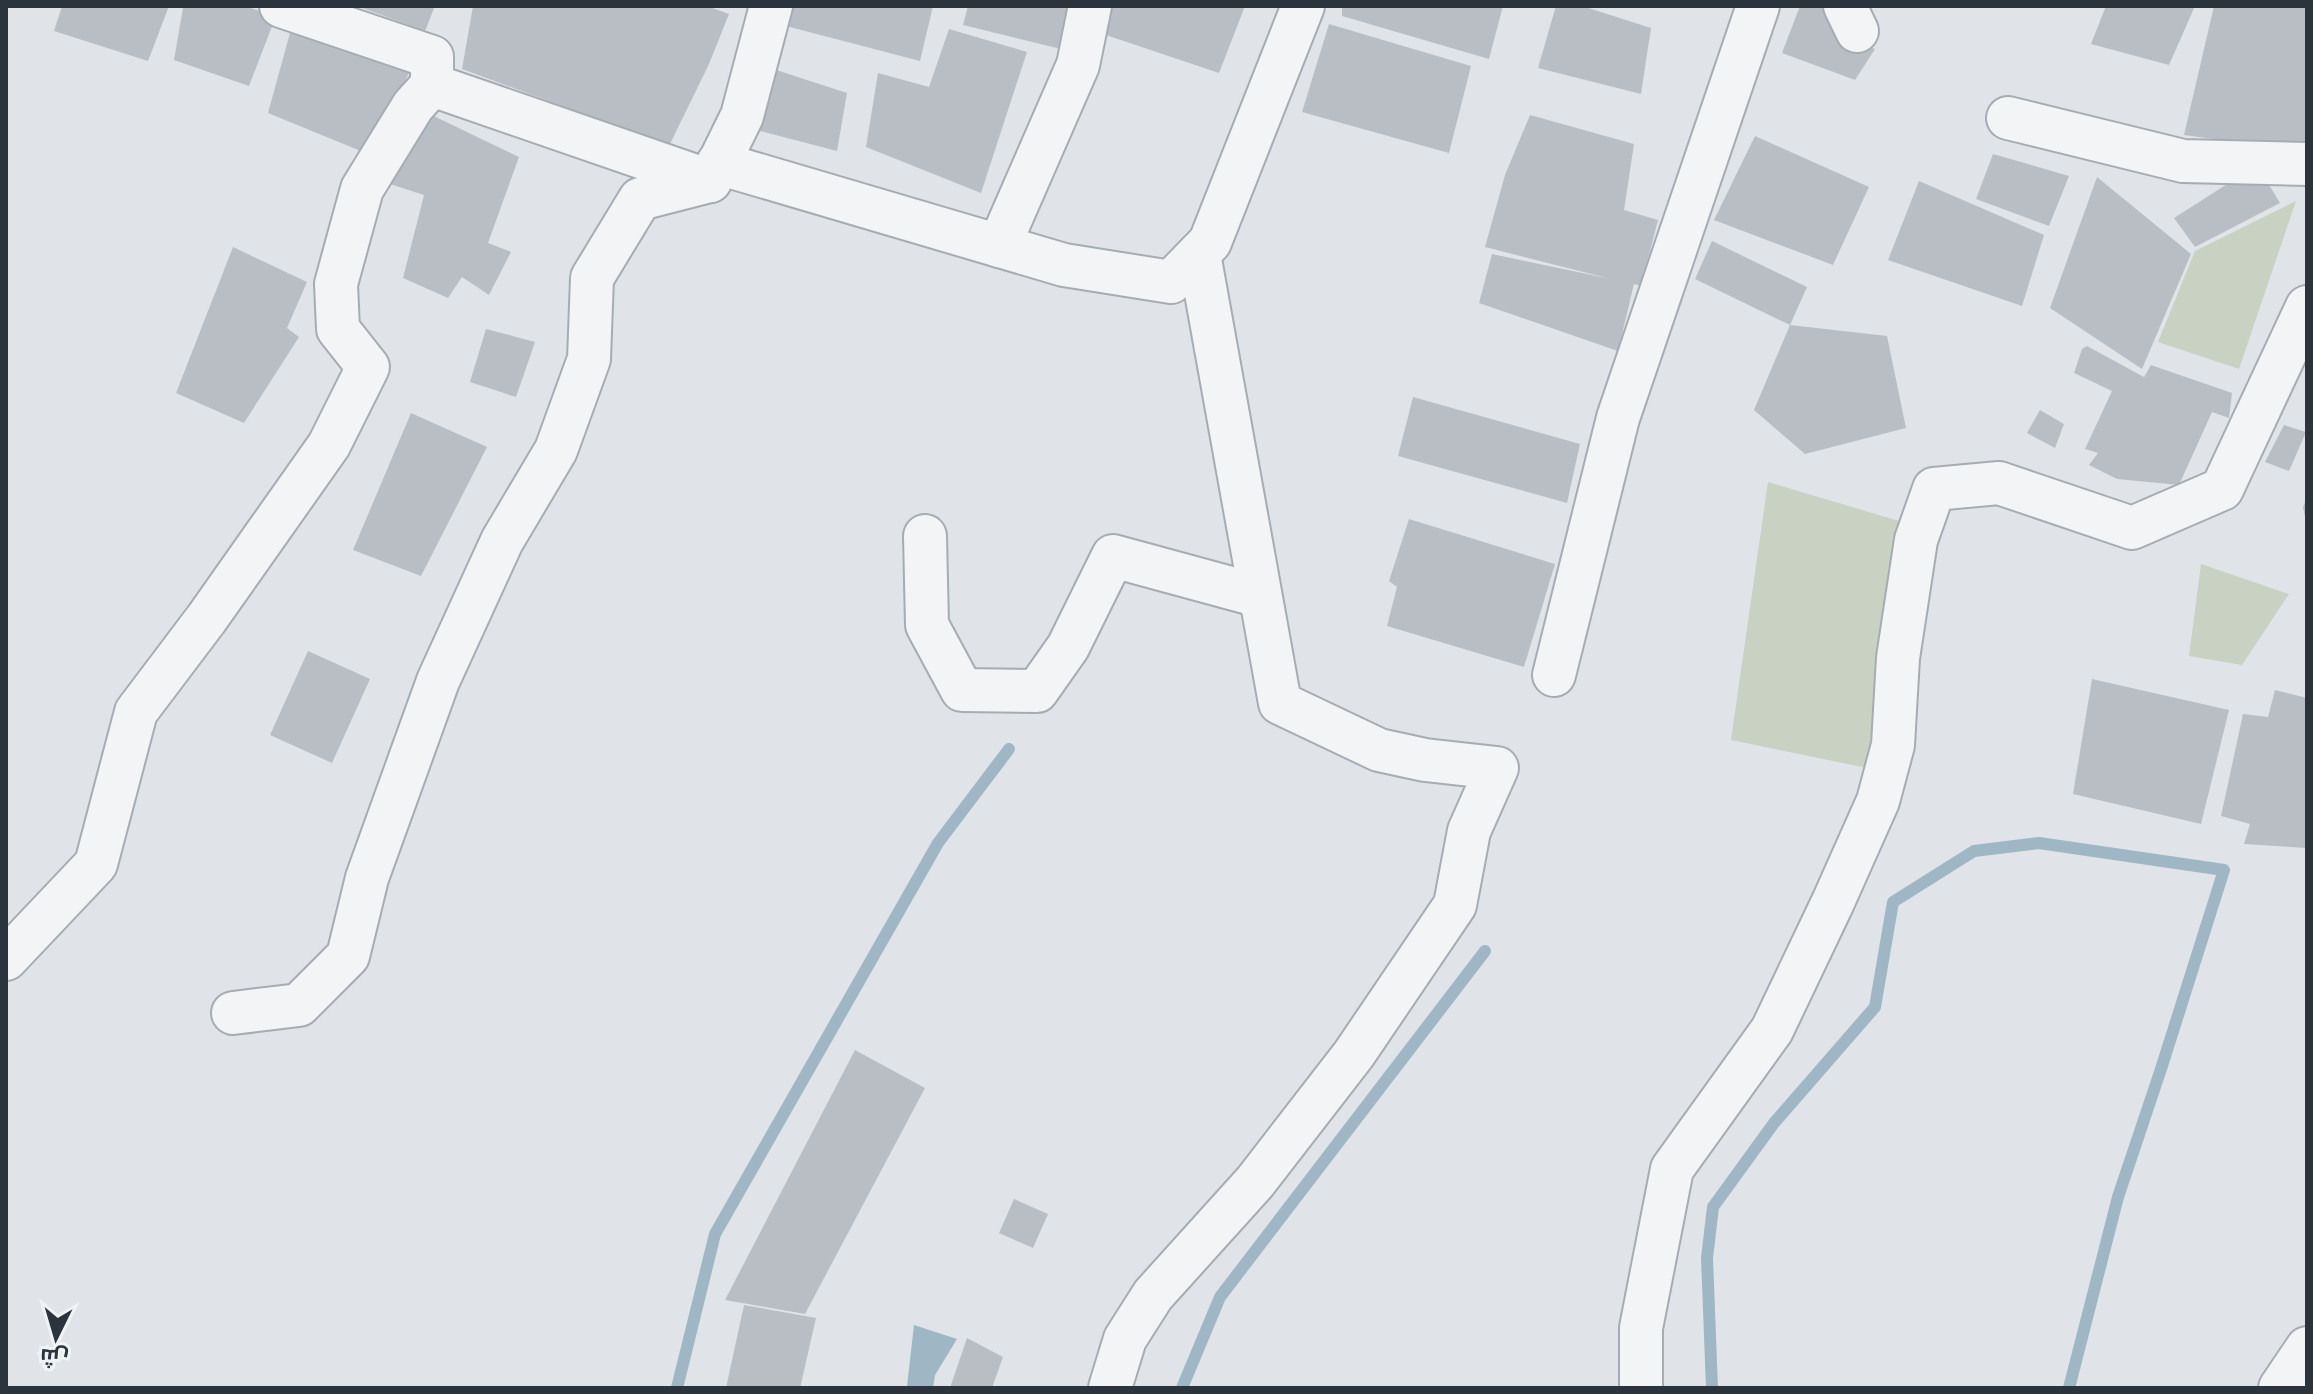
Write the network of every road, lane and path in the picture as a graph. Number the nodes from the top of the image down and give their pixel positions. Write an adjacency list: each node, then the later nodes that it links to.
1 (771, 6): 9 (street)
2 (1090, 6): 10 (street)
3 (1303, 6): 11 (street)
4 (1758, 6): 15 (street)
5 (285, 7): 6 (street)
6 (432, 85): 9 (street); 16 (street)
7 (2008, 118): 8 (street)
8 (2307, 164)
9 (714, 172): 10 (street); 17 (street)
10 (999, 246): 11 (street)
11 (1199, 254): 14 (street)
12 (2307, 307): 20 (street)
13 (925, 536): 14 (street)
14 (1260, 596): 19 (street)
15 (1554, 675)
16 (6, 959)
17 (233, 1013)
18 (2307, 1348): 21 (street)
19 (1110, 1388)
20 (1641, 1388)
21 (2280, 1388)

